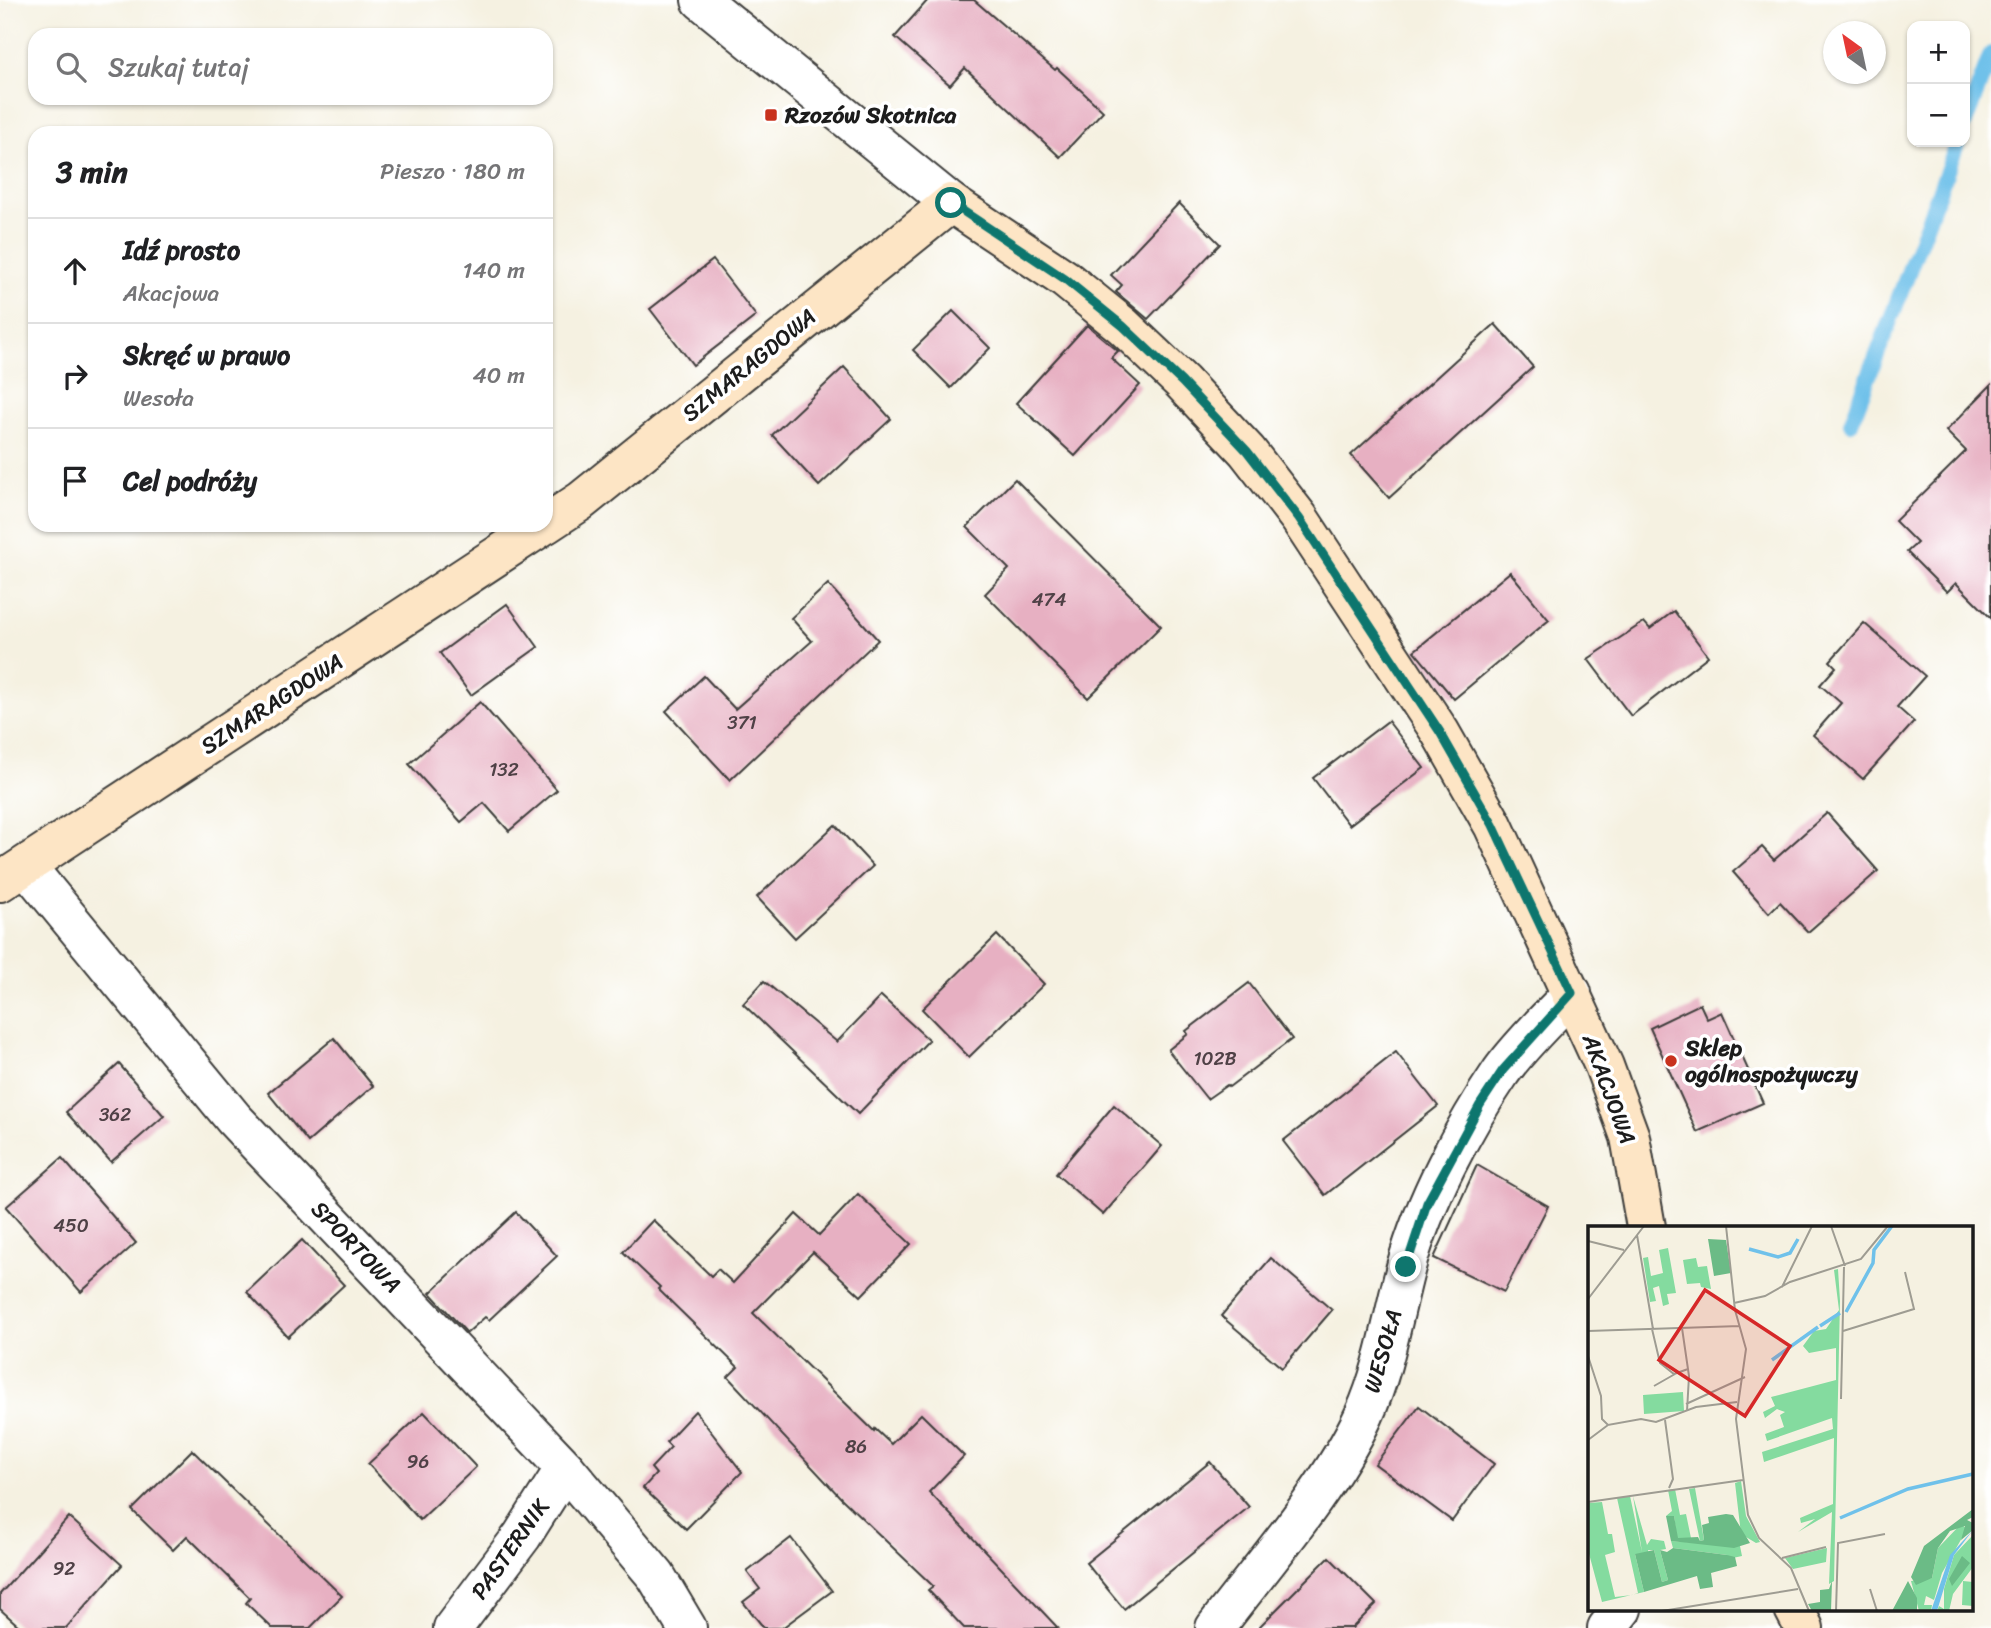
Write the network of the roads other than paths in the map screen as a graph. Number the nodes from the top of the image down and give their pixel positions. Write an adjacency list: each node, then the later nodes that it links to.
1 (701, 0): 2 (street, AKACJOWA)
2 (951, 203): 3 (street, SZMARAGDOWA); 6 (street, AKACJOWA)
3 (553, 519)
4 (533, 532): 5 (street, SZMARAGDOWA)
5 (13, 874): 8 (street, SPORTOWA)
6 (1572, 993): 7 (street, AKACJOWA); 13 (street, WESOŁA)
7 (1646, 1226)
8 (565, 1468): 11 (street, PASTERNIK); 12 (street, SPORTOWA)
9 (1621, 1610): 14 (street)
10 (1795, 1610): 15 (street)
11 (453, 1628)
12 (687, 1628)
13 (1215, 1628)
14 (1607, 1628)
15 (1804, 1628)

